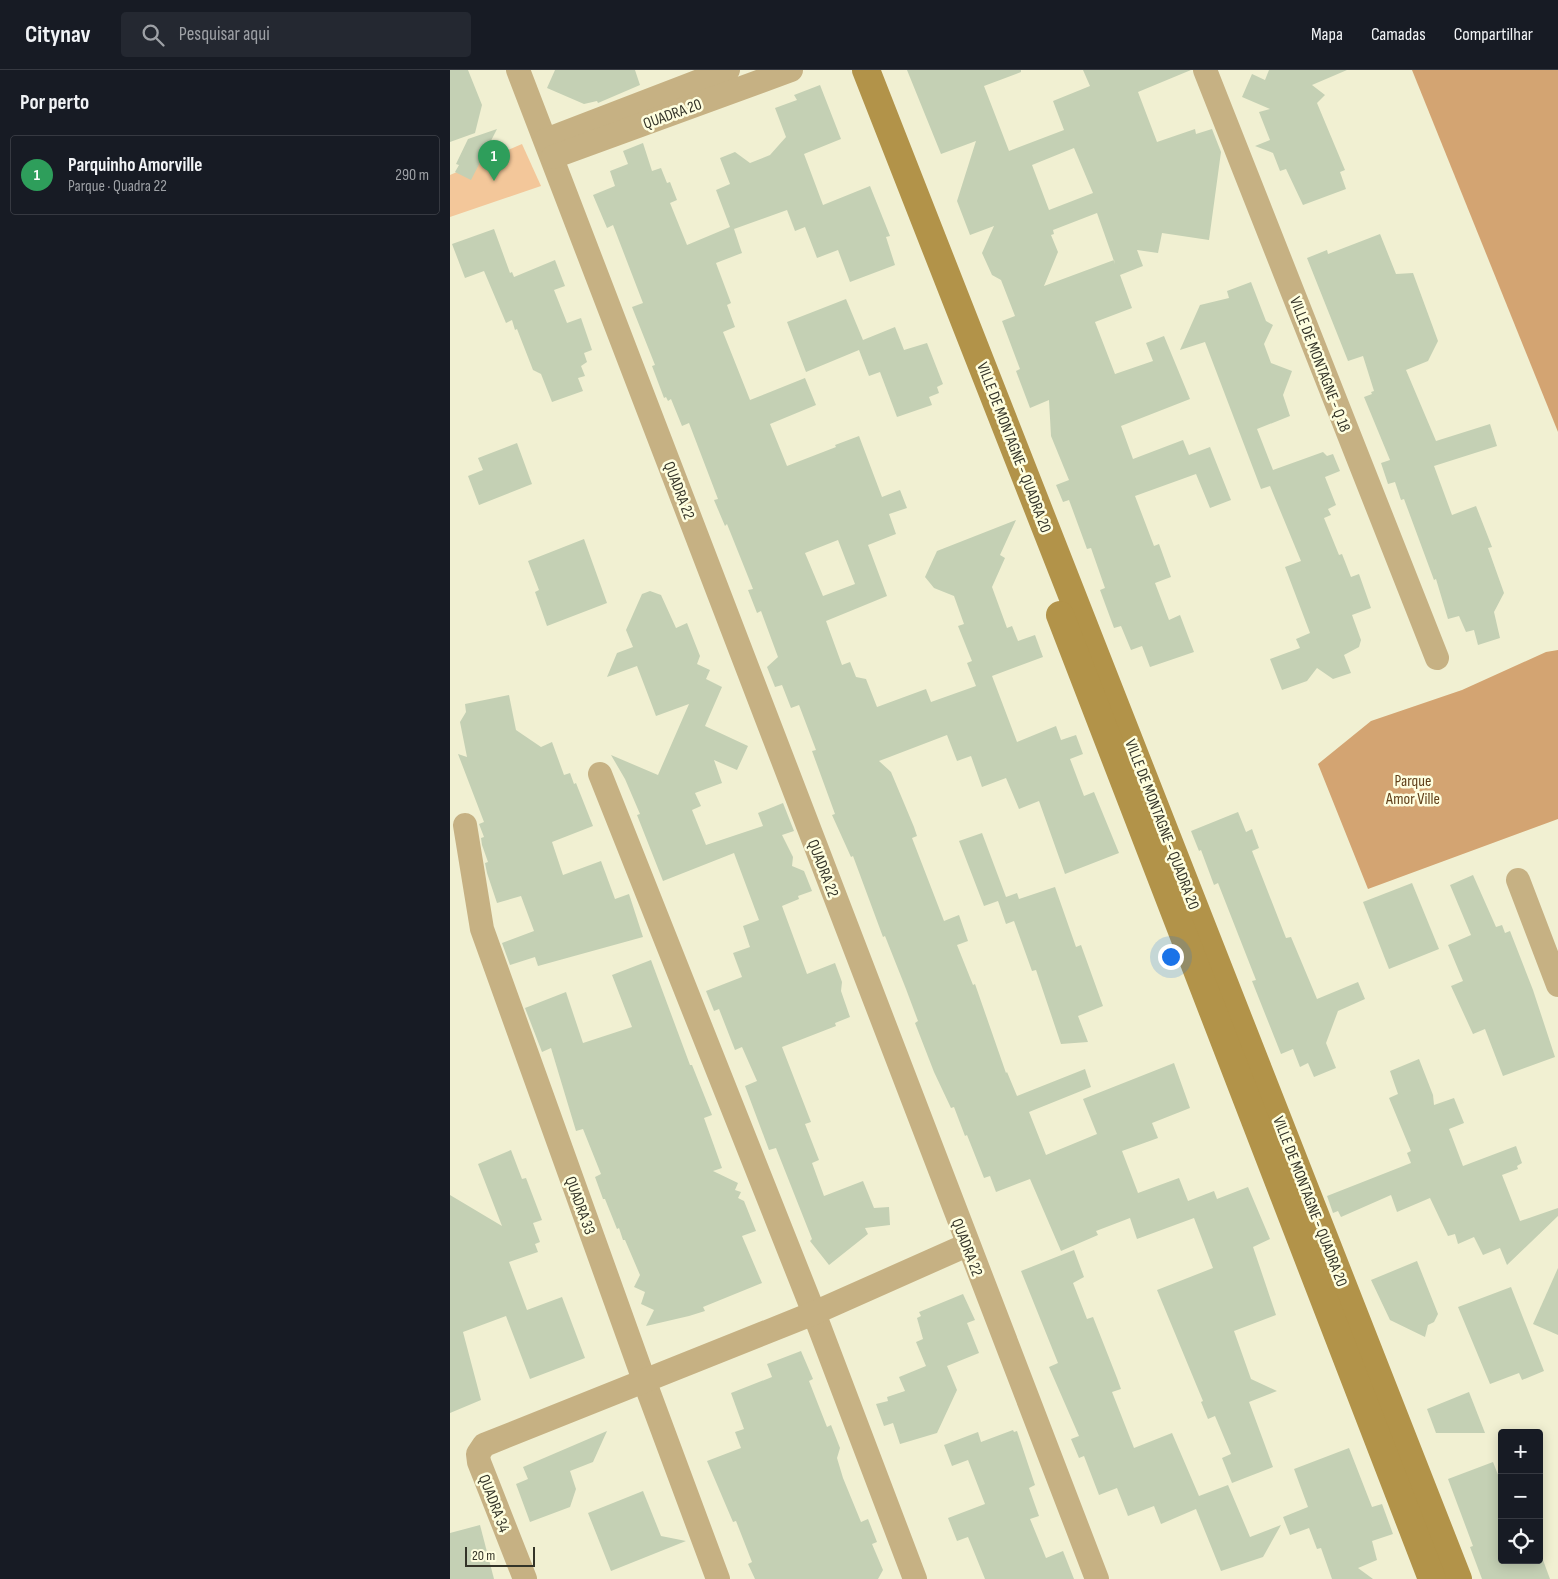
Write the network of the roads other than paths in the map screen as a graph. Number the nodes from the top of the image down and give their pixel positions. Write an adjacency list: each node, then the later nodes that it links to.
1 (518, 70): 7 (street, QUADRA 22)
2 (728, 70): 7 (street, QUADRA 20)
3 (792, 70): 7 (street, QUADRA 20)
4 (850, 70): 20 (street, VILLE DE MONTAGNE - QUADRA 20)
5 (866, 70): 21 (street, VILLE DE MONTAGNE - QUADRA 20)
6 (1205, 70): 8 (street, VILLE DE MONTAGNE - Q 18)
7 (550, 148): 13 (street, QUADRA 22)
8 (1436, 658)
9 (600, 774): 14 (street)
10 (465, 825): 15 (street, QUADRA 33)
11 (1518, 880): 12 (street)
12 (1558, 985)
13 (967, 1245): 14 (street); 19 (street, QUADRA 22)
14 (814, 1313): 15 (street); 18 (street)
15 (644, 1380): 16 (street, QUADRA 34); 17 (street, QUADRA 33)
16 (525, 1579)
17 (718, 1579)
18 (915, 1579)
19 (1097, 1579)
20 (1432, 1579)
21 (1458, 1579)

